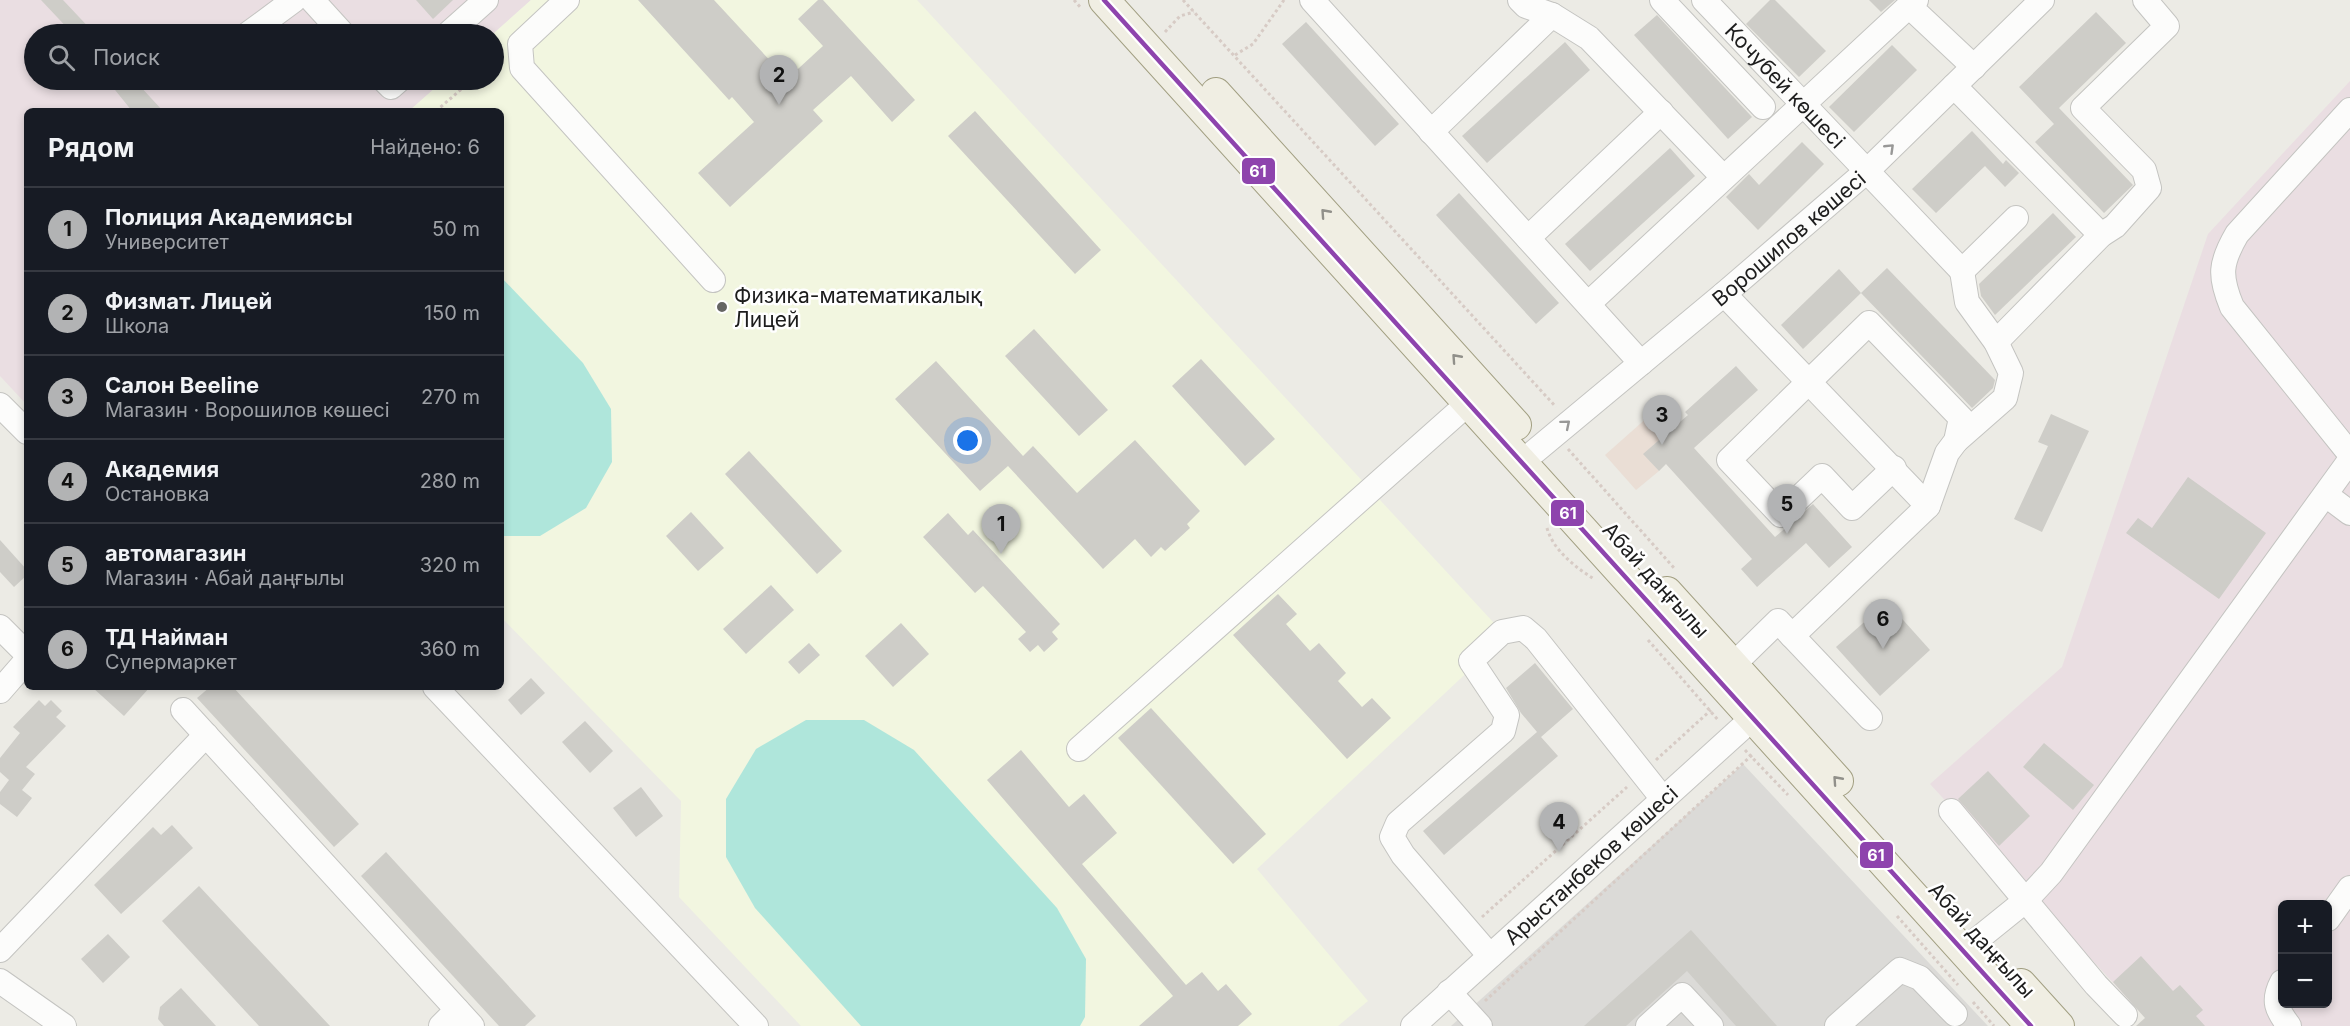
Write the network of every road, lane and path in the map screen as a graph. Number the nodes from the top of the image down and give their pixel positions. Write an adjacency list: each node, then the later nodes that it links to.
1 (486, 0): 19 (street)
2 (567, 0): 37 (street)
3 (1104, 0): 43 (main road, Абай даңғылы)
4 (1132, 0): 20 (main road, Абай даңғылы)
5 (1183, 0): 15 (path)
6 (1284, 0): 21 (path)
7 (1312, 0): 30 (street)
8 (1520, 0): 16 (street)
9 (1662, 0): 26 (street)
10 (1704, 0): 25 (street, Кочубей көшесі)
11 (2042, 0): 22 (street, Ворошилов көшесі)
12 (2145, 0): 34 (street)
13 (305, 1): 17 (street); 18 (street)
14 (1912, 3): 22 (street); 25 (street)
15 (1194, 12): 20 (path); 21 (path)
16 (1552, 15): 29 (street); 30 (street)
17 (265, 24)
18 (331, 24)
19 (459, 24)
20 (1163, 34): 43 (main road, Абай даңғылы, one-way to 20)
21 (1235, 55): 45 (path)
22 (1974, 67): 23 (street, Ворошилов көшесі)
23 (1954, 86): 31 (street, Ворошилов көшесі, one-way to 23); 34 (street)
24 (460, 90): 27 (path)
25 (1803, 102): 31 (street, Кочубей көшесі); 32 (street)
26 (1763, 107)
27 (439, 108)
28 (2350, 110): 48 (street)
29 (1661, 112): 32 (street); 35 (street)
30 (1431, 132): 35 (street)
31 (1868, 170): 36 (street, Кочубей көшесі); 38 (street, Ворошилов көшесі)
32 (1723, 177): 39 (street)
33 (2016, 218): 36 (street)
34 (2100, 235): 40 (street)
35 (1528, 238): 39 (street)
36 (1962, 271): 40 (street)
37 (713, 280)
38 (1724, 294): 41 (street, Ворошилов көшесі); 42 (street)
39 (1588, 304): 41 (street)
40 (1996, 342): 47 (street)
41 (1641, 363): 45 (street, Ворошилов көшесі)
42 (1810, 382): 47 (street); 51 (street); 51 (street)
43 (1476, 396): 49 (main road, Абай даңғылы); 67 (street)
44 (0, 405): 46 (street)
45 (1570, 422): 49 (street, Ворошилов көшесі, one-way to 45)
46 (24, 429)
47 (1956, 441): 53 (street)
48 (2350, 453)
49 (1529, 455): 59 (main road, Абай даңғылы); 65 (main road, Абай даңғылы)
50 (2350, 460): 52 (street)
51 (1894, 468): 53 (street)
52 (2326, 495): 54 (street); 73 (street)
53 (1928, 506): 56 (street)
54 (2350, 513)
55 (0, 627): 57 (street)
56 (1792, 636): 59 (street); 64 (street)
57 (24, 651)
58 (24, 663): 61 (street)
59 (1733, 665): 65 (main road, Абай даңғылы)
60 (438, 690): 89 (street)
61 (0, 691)
62 (183, 710): 66 (street)
63 (1710, 711): 68 (path)
64 (1870, 718)
65 (1760, 729): 69 (path); 70 (street, Арыстанбеков көшесі); 77 (main road, Абай даңғылы); 87 (path)
66 (206, 735): 78 (street); 86 (street)
67 (1078, 749)
68 (1643, 772): 70 (street); 76 (path); 76 (street)
69 (1790, 797)
70 (1663, 799): 79 (street, Арыстанбеков көшесі)
71 (1951, 811): 73 (street)
72 (2350, 888): 75 (street)
73 (2025, 901): 77 (street); 84 (street)
74 (1895, 913): 81 (path)
75 (2332, 913)
76 (1468, 930): 79 (street)
77 (1971, 944): 95 (main road, Абай даңғылы); 96 (main road, Абай даңғылы)
78 (0, 950)
79 (1490, 956): 83 (street, Арыстанбеков көшесі)
80 (0, 981): 88 (street)
81 (1963, 991)
82 (2278, 991): 97 (street)
83 (1449, 992): 87 (street); 90 (street, Арыстанбеков көшесі)
84 (2125, 1015)
85 (1958, 1016): 93 (street); 94 (path)
86 (457, 1021)
87 (1475, 1021)
88 (64, 1026)
89 (756, 1026)
90 (1413, 1026)
91 (1648, 1026): 92 (street)
92 (1711, 1026)
93 (1837, 1026)
94 (1994, 1026)
95 (2031, 1026)
96 (2060, 1026)
97 (2289, 1026)

